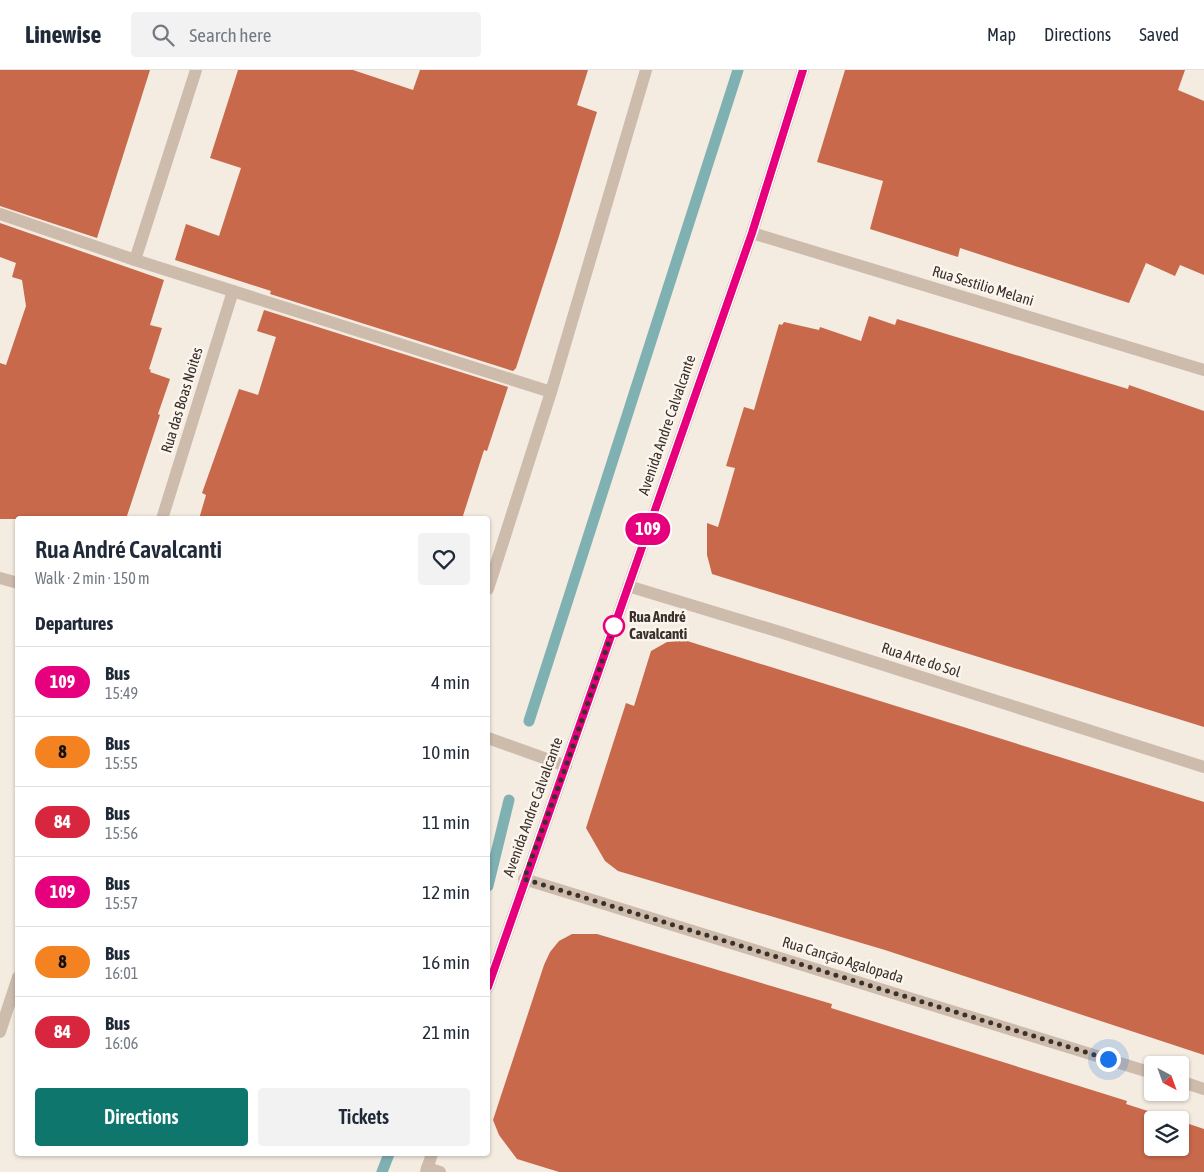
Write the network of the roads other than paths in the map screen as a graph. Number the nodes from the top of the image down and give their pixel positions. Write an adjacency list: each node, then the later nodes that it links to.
1 (196, 70): 6 (street)
2 (646, 70): 9 (street)
3 (803, 70): 5 (street, Avenida Andre Calvalcante)
4 (0, 214): 6 (street)
5 (752, 233): 8 (street, Rua Sestilio Melani); 14 (street, Avenida Andre Calvalcante)
6 (135, 260): 7 (street)
7 (233, 292): 9 (street); 10 (street, Rua das Boas Noites)
8 (1204, 370)
9 (551, 392): 13 (street)
10 (163, 516)
11 (0, 578): 12 (street)
12 (15, 582)
13 (490, 583)
14 (628, 586): 16 (street, Avenida Andre Calvalcante); 17 (street, Rua Arte do Sol)
15 (490, 739): 16 (street)
16 (566, 766): 18 (street, Avenida Andre Calvalcante)
17 (1204, 767)
18 (524, 879): 19 (street, Avenida Andre Calvalcante); 22 (street, Rua Canção Agalopada)
19 (490, 981)
20 (15, 986): 21 (street)
21 (0, 1032)
22 (1144, 1071)
23 (1189, 1084): 24 (street)
24 (1204, 1089)
25 (431, 1156): 26 (street)
26 (426, 1170): 27 (street)
27 (440, 1172)

